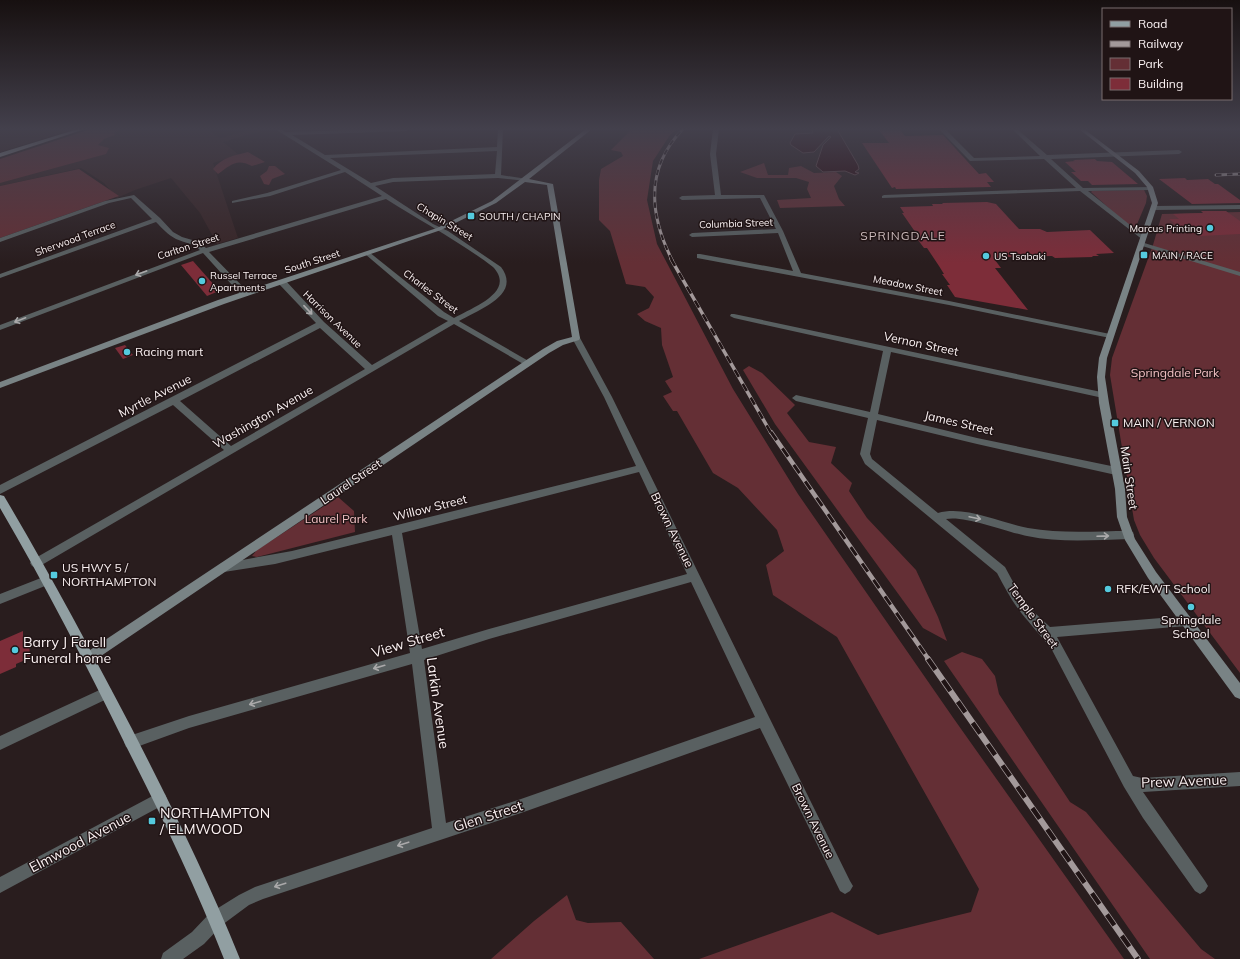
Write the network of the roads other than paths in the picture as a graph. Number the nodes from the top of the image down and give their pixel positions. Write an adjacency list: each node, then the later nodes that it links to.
1 (334, 174): 16 (street)
2 (352, 174): 9 (street, Chapin Street)
3 (533, 174): 8 (main road, South Street)
4 (715, 174): 12 (street)
5 (1064, 174): 11 (street)
6 (1138, 174): 10 (main road)
7 (498, 176): 8 (street); 9 (street)
8 (525, 180): 20 (main road, South Street); 39 (main road, Brown Avenue)
9 (370, 185): 13 (street, Chapin Street)
10 (1150, 188): 11 (street); 18 (main road)
11 (1082, 190): 14 (street); 24 (street)
12 (718, 196): 15 (street); 21 (street)
13 (387, 197): 20 (street, Chapin Street); 25 (street, Carlton Street)
14 (884, 197)
15 (682, 198)
16 (234, 202)
17 (1240, 207): 18 (street)
18 (1154, 208): 24 (main road, Main Street)
19 (158, 219): 23 (street); 25 (street); 30 (street, Sherwood Terrace)
20 (439, 229): 26 (main road, South Street); 32 (street, Chapin Street)
21 (780, 231): 22 (street, Columbia Street); 28 (street)
22 (692, 235)
23 (0, 240)
24 (1142, 241): 29 (street); 38 (main road, Main Street)
25 (204, 250): 33 (street); 37 (street, Carlton Street, one-way to 37)
26 (367, 253): 31 (main road, South Street); 35 (street, Charles Street)
27 (700, 256): 28 (street, Meadow Street)
28 (798, 274): 38 (street, Meadow Street)
29 (1240, 274)
30 (0, 276)
31 (282, 282): 33 (main road, South Street); 36 (street, Harrison Avenue, one-way to 36)
32 (501, 292): 35 (street, Washington Avenue)
33 (245, 294): 43 (main road, South Street)
34 (734, 316): 40 (street, Vernon Street)
35 (452, 321): 41 (street, Charles Street); 42 (street, Washington Avenue)
36 (322, 324): 42 (street, Harrison Avenue); 46 (street, Myrtle Avenue)
37 (0, 328)
38 (1110, 336): 44 (main road, Main Street)
39 (576, 338): 41 (main road, Laurel Street); 49 (street, Brown Avenue)
40 (888, 349): 44 (street, Vernon Street); 47 (street, Temple Street)
41 (528, 363): 57 (main road, Laurel Street)
42 (371, 369): 48 (street, Washington Avenue)
43 (0, 385)
44 (1103, 395): 50 (main road, Main Street)
45 (796, 398): 47 (street, James Street)
46 (173, 400): 48 (street); 51 (street, Myrtle Avenue)
47 (873, 417): 50 (street, James Street); 53 (street, Temple Street)
48 (230, 450): 56 (street, Washington Avenue)
49 (641, 468): 54 (street, Willow Street); 58 (street, Brown Avenue)
50 (1116, 471): 55 (main road, Main Street)
51 (0, 490)
52 (0, 499): 56 (main road)
53 (936, 517): 55 (street, one-way to 55); 62 (street, Temple Street)
54 (396, 530): 57 (street, Willow Street); 63 (street, Larkin Avenue)
55 (1129, 535): 61 (main road, Main Street)
56 (36, 563): 59 (main road)
57 (224, 567): 64 (main road, Laurel Street)
58 (695, 576): 63 (street, View Street); 67 (street, Brown Avenue)
59 (46, 581): 60 (street); 64 (main road)
60 (0, 599)
61 (1186, 621): 62 (street); 66 (main road, Main Street)
62 (1046, 632): 71 (street, Temple Street)
63 (417, 656): 68 (street, View Street, one-way to 68); 73 (street, Larkin Avenue)
64 (88, 658): 65 (main road)
65 (106, 693): 68 (main road); 69 (street)
66 (1240, 693)
67 (763, 720): 73 (street, Glen Street); 75 (street, Brown Avenue)
68 (131, 742): 72 (main road)
69 (0, 743)
70 (1240, 779): 71 (street, Prew Avenue)
71 (1129, 782): 76 (street, Temple Street)
72 (160, 799): 74 (street, Elmwood Avenue); 77 (main road)
73 (440, 832): 77 (street, Glen Street, one-way to 77)
74 (0, 885)
75 (845, 886)
76 (1200, 886)
77 (216, 919): 78 (street, Glen Street); 79 (main road)
78 (169, 959)
79 (232, 959)

